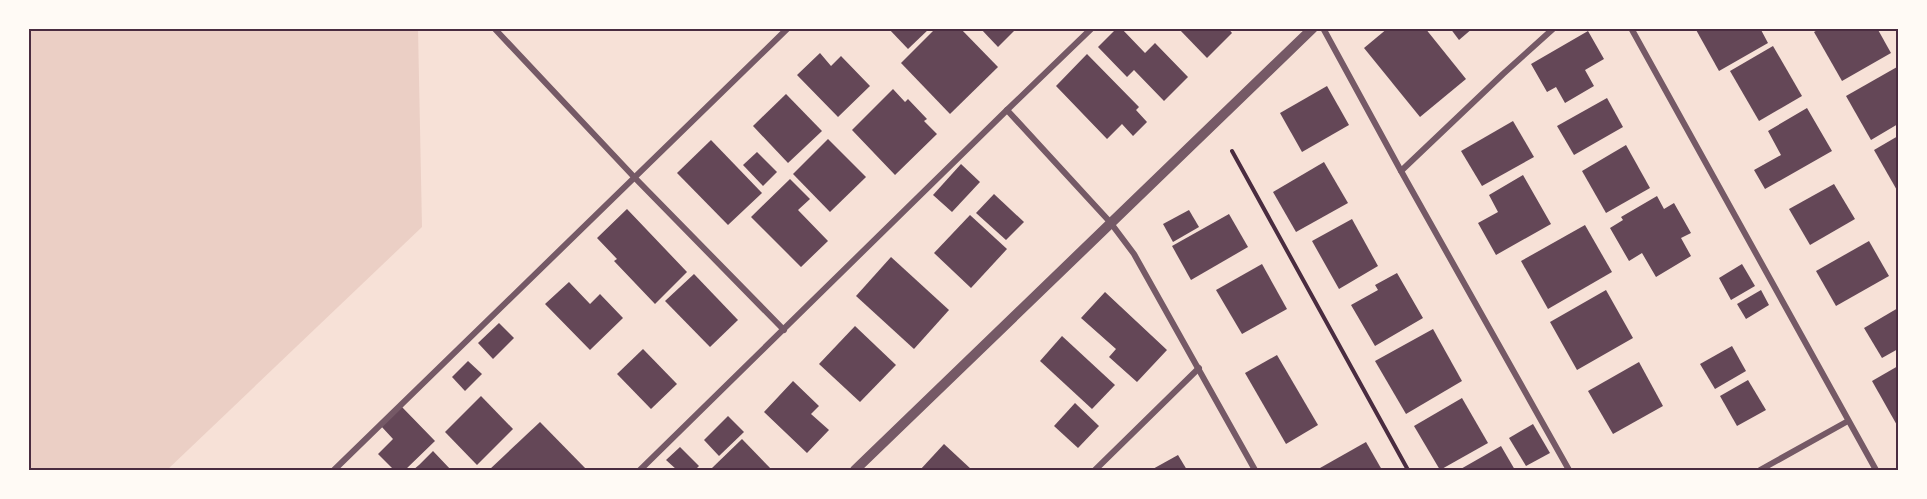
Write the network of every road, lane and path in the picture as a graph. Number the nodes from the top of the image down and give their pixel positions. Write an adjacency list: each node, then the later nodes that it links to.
1 (494, 28): 11 (street)
2 (788, 28): 11 (street)
3 (1092, 28): 8 (street)
4 (1313, 28): 12 (street)
5 (1323, 28): 10 (street)
6 (1554, 28): 10 (street)
7 (1631, 28): 15 (street)
8 (1007, 110): 12 (street); 13 (street)
9 (1232, 151): 21 (path)
10 (1401, 171): 22 (street)
11 (635, 178): 13 (street); 16 (street)
12 (1110, 222): 14 (street); 18 (street)
13 (784, 330): 17 (street)
14 (1199, 368): 19 (street); 20 (street)
15 (1848, 421): 23 (street); 24 (street)
16 (334, 471)
17 (640, 471)
18 (855, 471)
19 (1095, 471)
20 (1255, 471)
21 (1408, 471)
22 (1569, 471)
23 (1760, 471)
24 (1876, 471)

